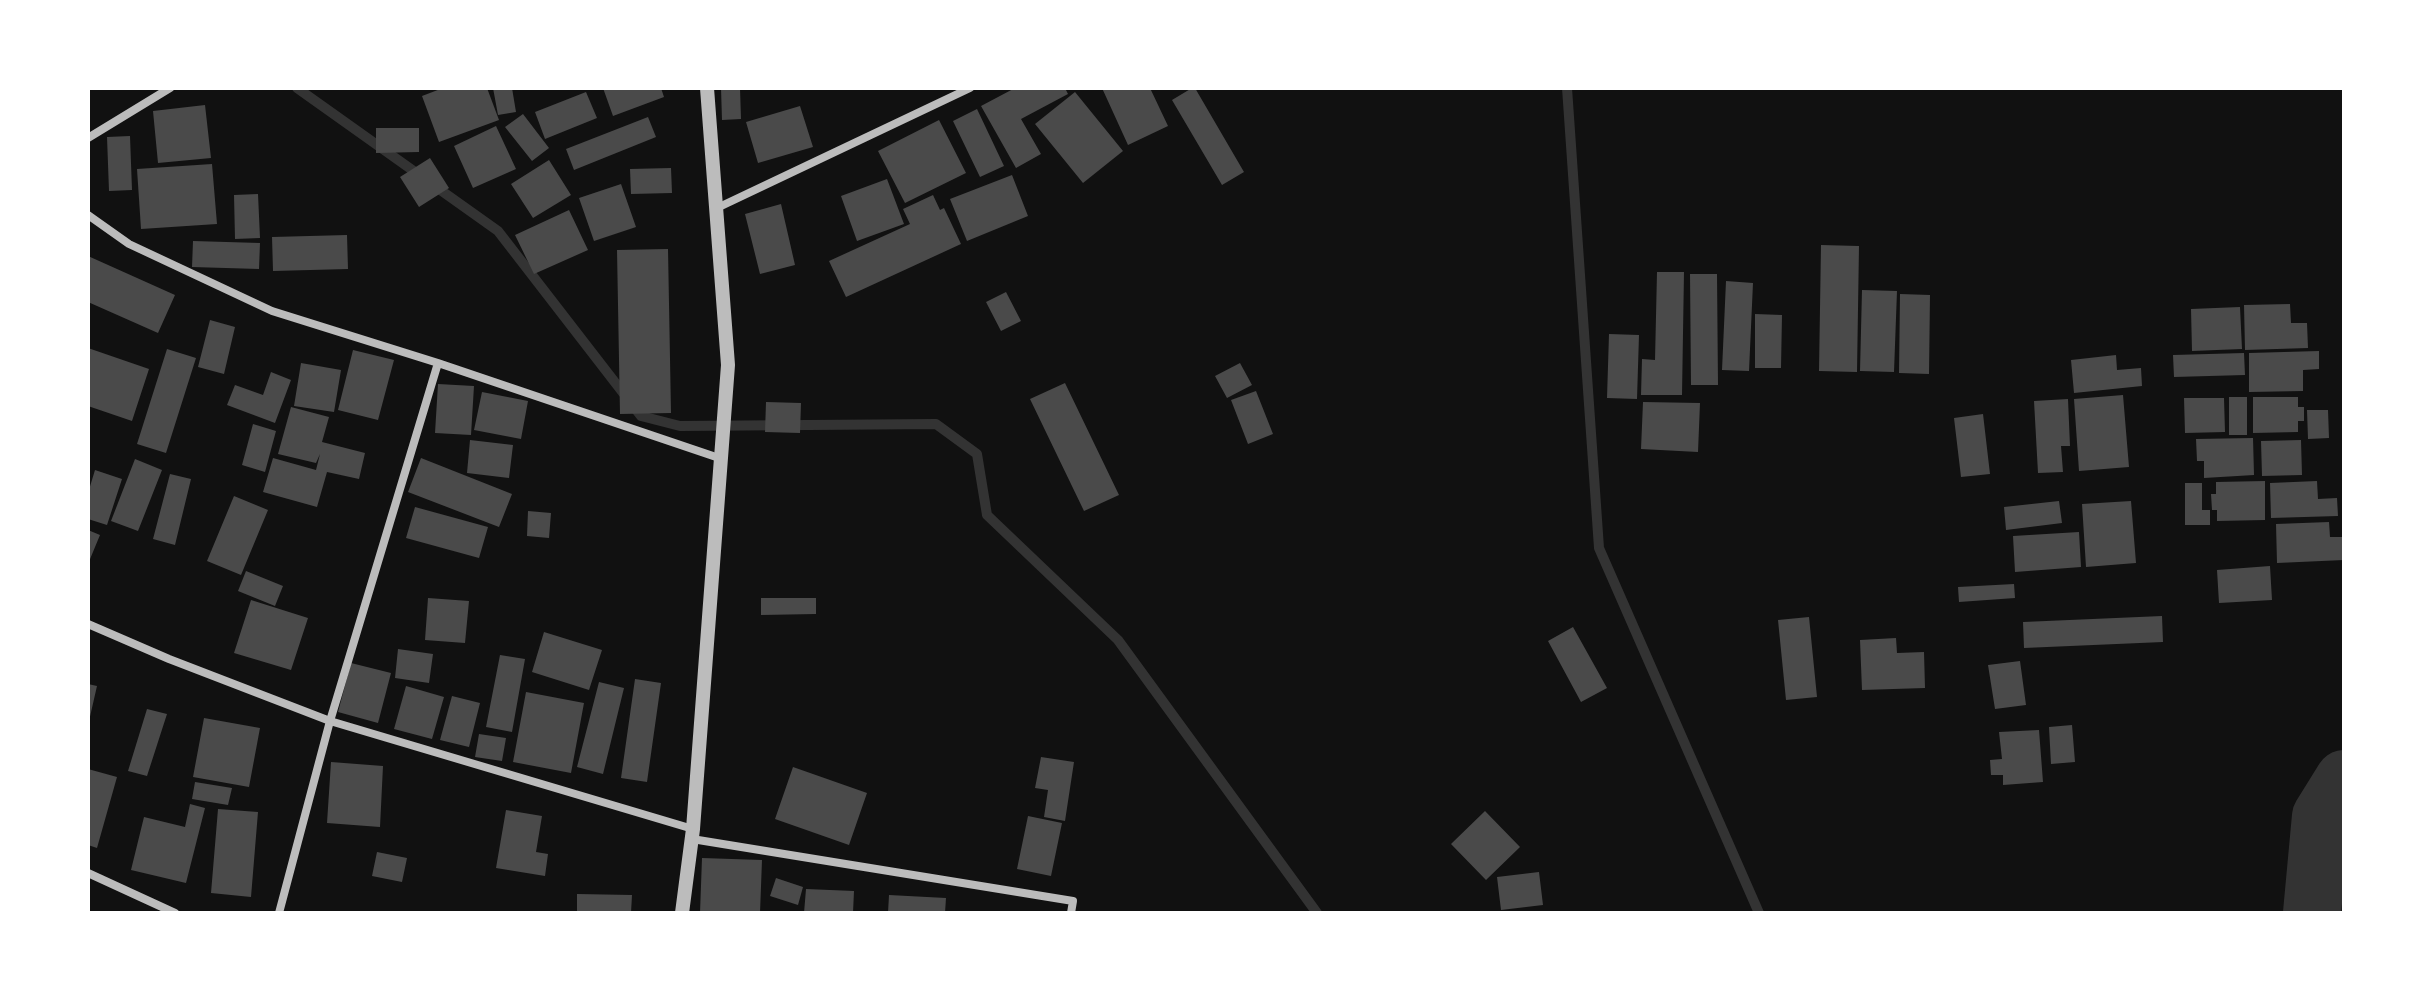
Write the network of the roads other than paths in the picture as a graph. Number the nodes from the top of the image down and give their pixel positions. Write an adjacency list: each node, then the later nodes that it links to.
1 (170, 88): 4 (street)
2 (707, 88): 5 (street)
3 (970, 88): 5 (street)
4 (88, 138)
5 (717, 208): 8 (street)
6 (88, 215): 7 (street)
7 (438, 363): 8 (street); 10 (street)
8 (722, 459): 11 (street)
9 (88, 624): 10 (street)
10 (330, 721): 11 (street); 14 (street)
11 (692, 834): 15 (street); 16 (street)
12 (88, 873): 13 (street)
13 (175, 913)
14 (279, 913)
15 (682, 913)
16 (1071, 913)

